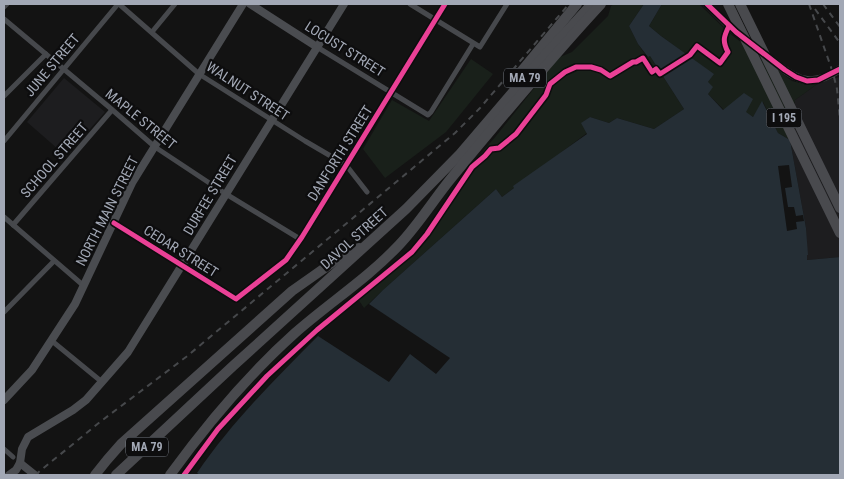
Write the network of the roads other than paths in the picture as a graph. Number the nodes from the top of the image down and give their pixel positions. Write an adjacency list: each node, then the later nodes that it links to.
1 (7, 4): 16 (street)
2 (118, 4): 19 (street, WALNUT STREET); 23 (street, JUNE STREET)
3 (176, 4): 19 (street)
4 (243, 4): 25 (main road, NORTH MAIN STREET)
5 (250, 4): 21 (main road, LOCUST STREET)
6 (344, 4): 21 (main road, DURFEE STREET)
7 (410, 4): 18 (street)
8 (446, 4): 18 (street, DANFORTH STREET)
9 (508, 4): 20 (street)
10 (577, 4): 32 (highway)
11 (592, 4): 32 (highway, DAVOL STREET / MA 79)
12 (601, 4): 50 (highway, MA 79)
13 (707, 4): 24 (main road)
14 (728, 4): 40 (highway, I 195)
15 (740, 4): 36 (highway, I 195)
16 (4, 7)
17 (4, 19): 22 (street, MAPLE STREET)
18 (436, 20): 20 (street); 26 (street, DANFORTH STREET)
19 (152, 32): 25 (street, WALNUT STREET)
20 (473, 44): 26 (street, LOCUST STREET)
21 (317, 47): 26 (street, LOCUST STREET); 29 (main road, DURFEE STREET)
22 (46, 54): 23 (street, MAPLE STREET); 27 (street)
23 (63, 69): 28 (street, MAPLE STREET); 30 (street, JUNE STREET)
24 (840, 69)
25 (199, 74): 29 (street, WALNUT STREET); 31 (main road, NORTH MAIN STREET)
26 (390, 92): 33 (street, DANFORTH STREET)
27 (4, 96)
28 (112, 110): 31 (street, MAPLE STREET); 39 (street, SCHOOL STREET)
29 (272, 120): 33 (street, WALNUT STREET); 35 (main road, DURFEE STREET)
30 (4, 141)
31 (155, 147): 35 (street, MAPLE STREET); 38 (main road, NORTH MAIN STREET)
32 (460, 154): 42 (highway, DAVOL STREET)
33 (346, 165): 34 (street, WALNUT STREET); 41 (street, DANFORTH STREET)
34 (367, 192)
35 (226, 194): 41 (street, MAPLE STREET); 44 (main road, DURFEE STREET)
36 (840, 208)
37 (4, 216): 39 (street)
38 (114, 223): 44 (street, CEDAR STREET); 45 (main road, NORTH MAIN STREET)
39 (13, 224): 43 (street)
40 (840, 233)
41 (300, 239): 46 (street, DANFORTH STREET)
42 (370, 242): 48 (highway); 59 (highway, DAVOL STREET / MA 79)
43 (54, 261): 45 (street); 47 (street)
44 (182, 265): 46 (street, CEDAR STREET); 51 (main road, DURFEE STREET)
45 (84, 286): 49 (main road, NORTH MAIN STREET)
46 (236, 298)
47 (4, 312)
48 (238, 339): 50 (highway); 58 (highway)
49 (52, 341): 51 (street); 52 (main road, NORTH MAIN STREET)
50 (262, 364): 60 (highway)
51 (102, 382): 55 (main road, DURFEE STREET)
52 (4, 400)
53 (4, 449): 54 (street)
54 (13, 457)
55 (20, 463): 56 (main road, DURFEE STREET); 57 (main road)
56 (9, 475)
57 (35, 475)
58 (95, 475)
59 (116, 475)
60 (170, 475)

